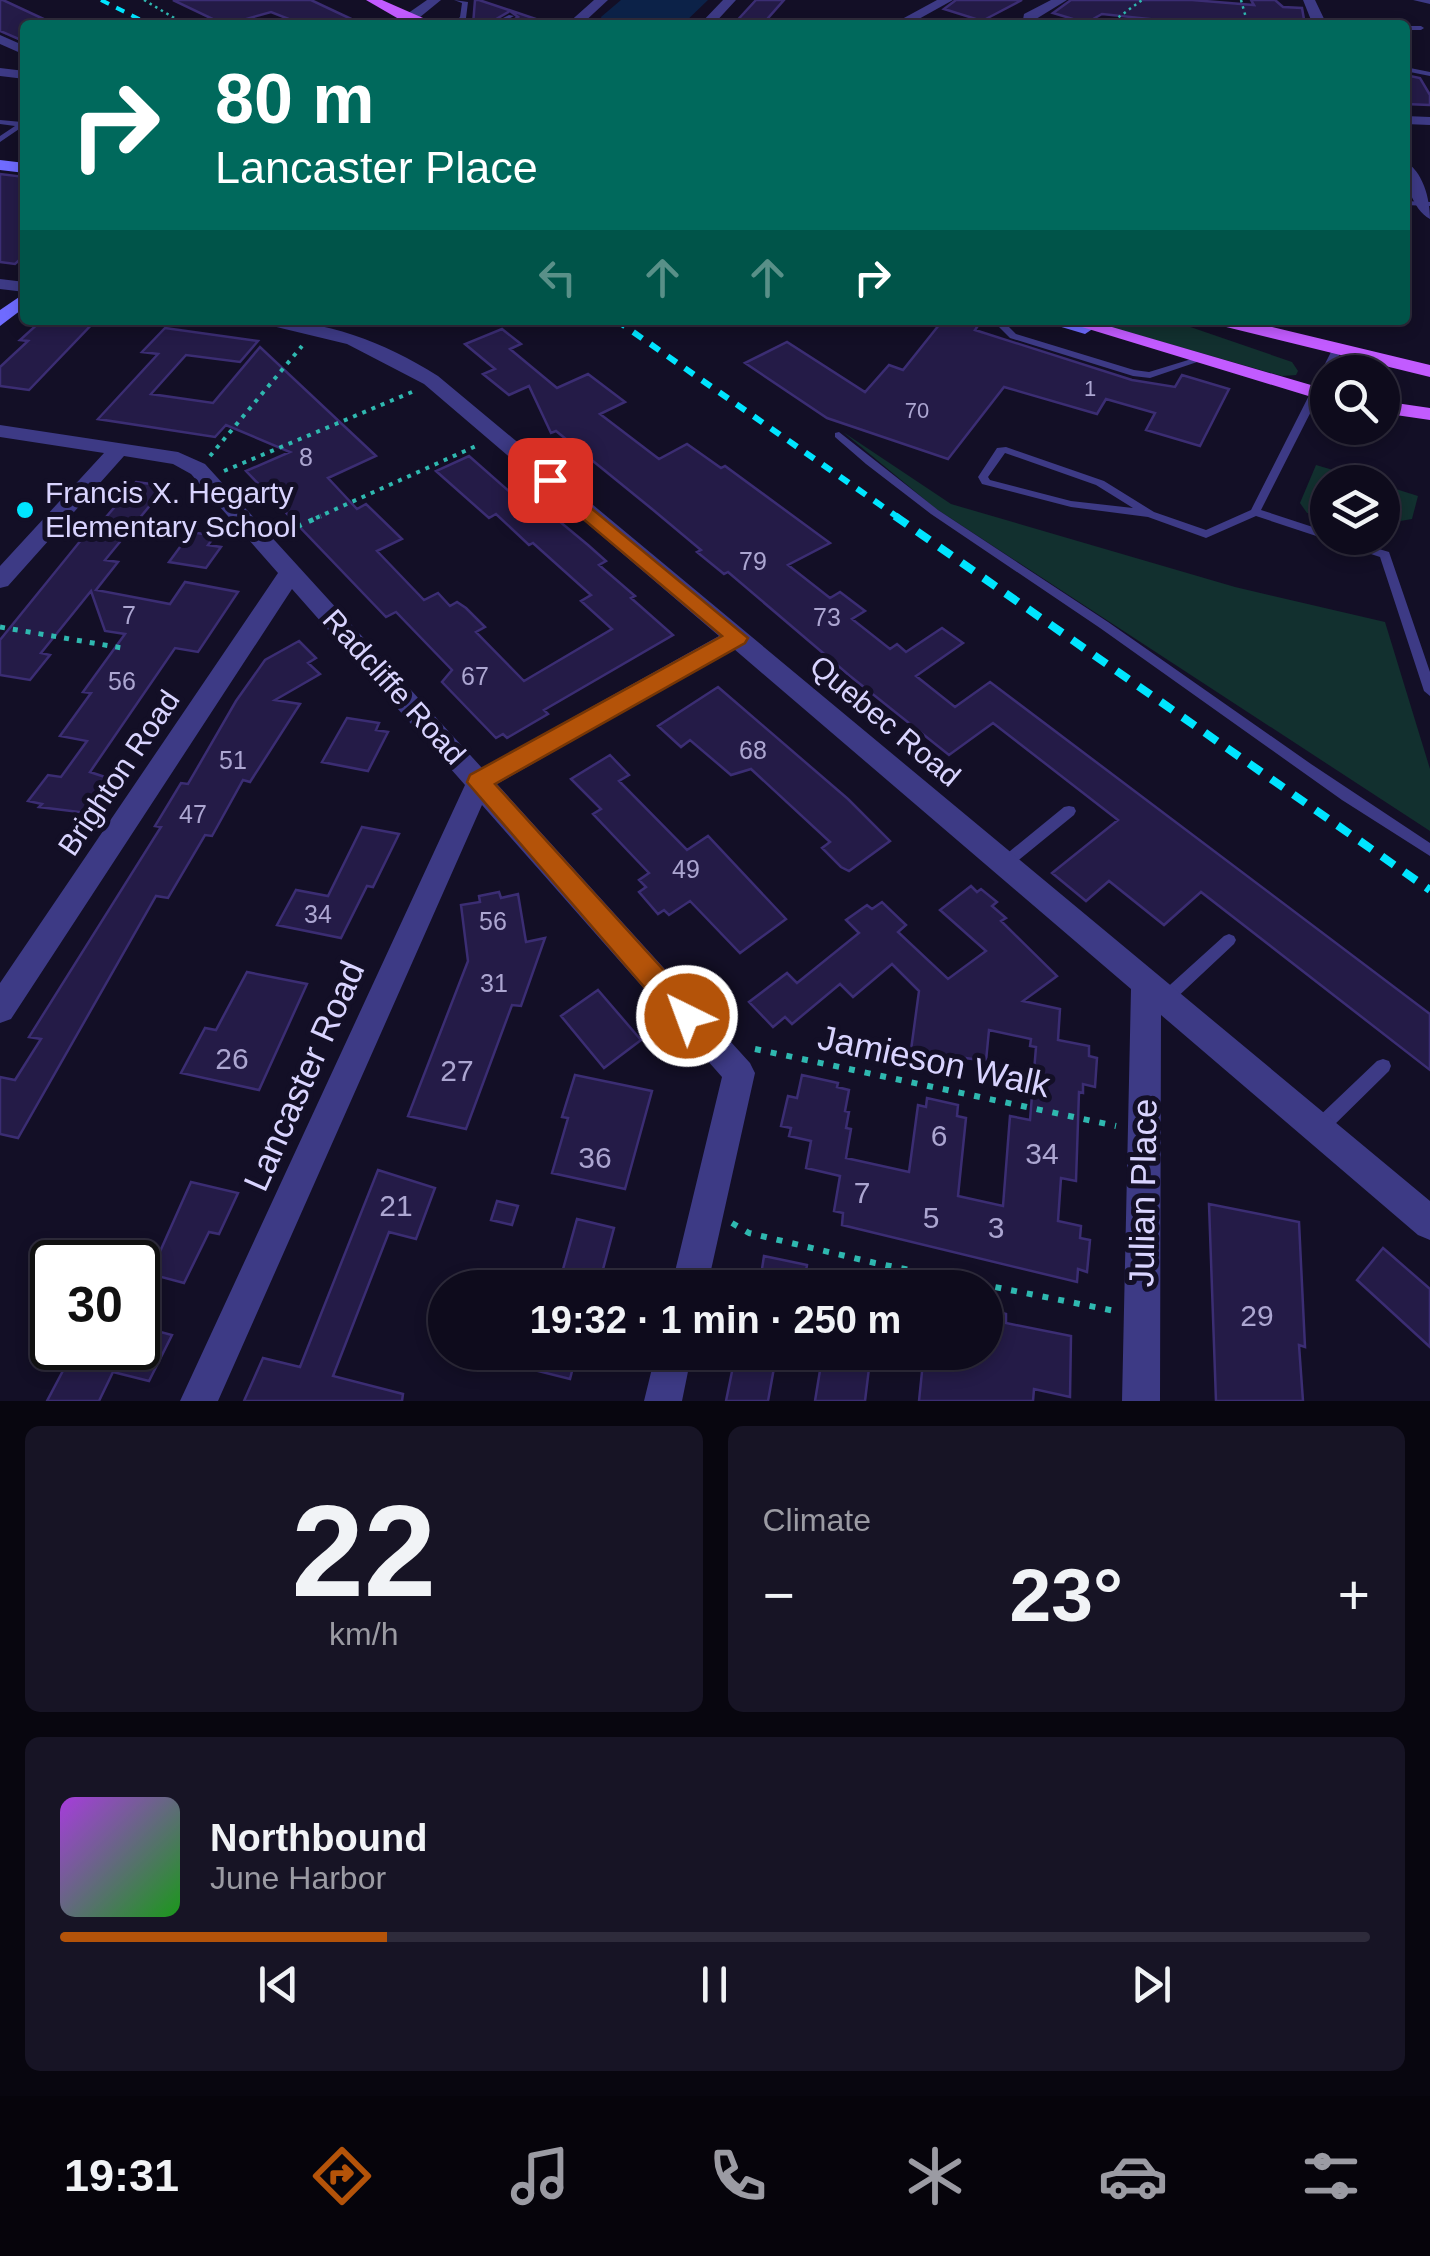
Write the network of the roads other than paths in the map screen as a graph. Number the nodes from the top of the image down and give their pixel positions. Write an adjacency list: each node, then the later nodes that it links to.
1 (372, 0): 11 (main road)
2 (435, 0): 12 (street)
3 (456, 0): 13 (lane)
4 (602, 0): 15 (street)
5 (730, 0): 16 (street)
6 (948, 0): 17 (street)
7 (1061, 0): 18 (street)
8 (1420, 0): 9 (street)
9 (1430, 0)
10 (511, 16): 14 (lane)
11 (403, 20)
12 (412, 20)
13 (460, 20)
14 (503, 20)
15 (582, 20)
16 (711, 20)
17 (908, 20)
18 (1029, 20)
19 (1410, 28): 20 (lane)
20 (1421, 28)
21 (1410, 175): 22 (street)
22 (1428, 208)
23 (20, 302): 24 (main road)
24 (0, 320)
25 (300, 325): 46 (street, Quebec Road)
26 (1003, 325): 31 (lane)
27 (1080, 325): 31 (main road)
28 (1240, 325): 29 (main road)
29 (1337, 350): 30 (lane); 32 (main road)
30 (1335, 355)
31 (1198, 360): 33 (main road)
32 (1430, 372)
33 (1310, 391)
34 (1400, 410): 36 (main road)
35 (1310, 414): 40 (lane)
36 (1430, 414)
37 (0, 431): 39 (street, Radcliffe Road)
38 (839, 435): 50 (lane)
39 (118, 450): 44 (street, Radcliffe Road); 45 (street)
40 (1255, 512): 41 (lane); 42 (lane)
41 (1150, 514): 41 (lane)
42 (1310, 530)
43 (1382, 555): 47 (lane)
44 (291, 572): 48 (street, Radcliffe Road); 54 (street, Brighton Road)
45 (0, 580)
46 (737, 638): 48 (street); 51 (street, Quebec Road)
47 (1430, 691)
48 (479, 782): 58 (street, Radcliffe Road); 60 (street, Lancaster Road)
49 (1070, 811): 51 (lane)
50 (1430, 850)
51 (1004, 864): 53 (street, Quebec Road)
52 (1229, 940): 53 (lane)
53 (1155, 992): 56 (street, Quebec Road); 62 (street, Julian Place)
54 (0, 1009)
55 (1383, 1066): 56 (lane)
56 (1318, 1129): 57 (street, Quebec Road)
57 (1430, 1224)
58 (693, 1270)
59 (670, 1370): 61 (street)
60 (199, 1401)
61 (663, 1401)
62 (1141, 1401)

